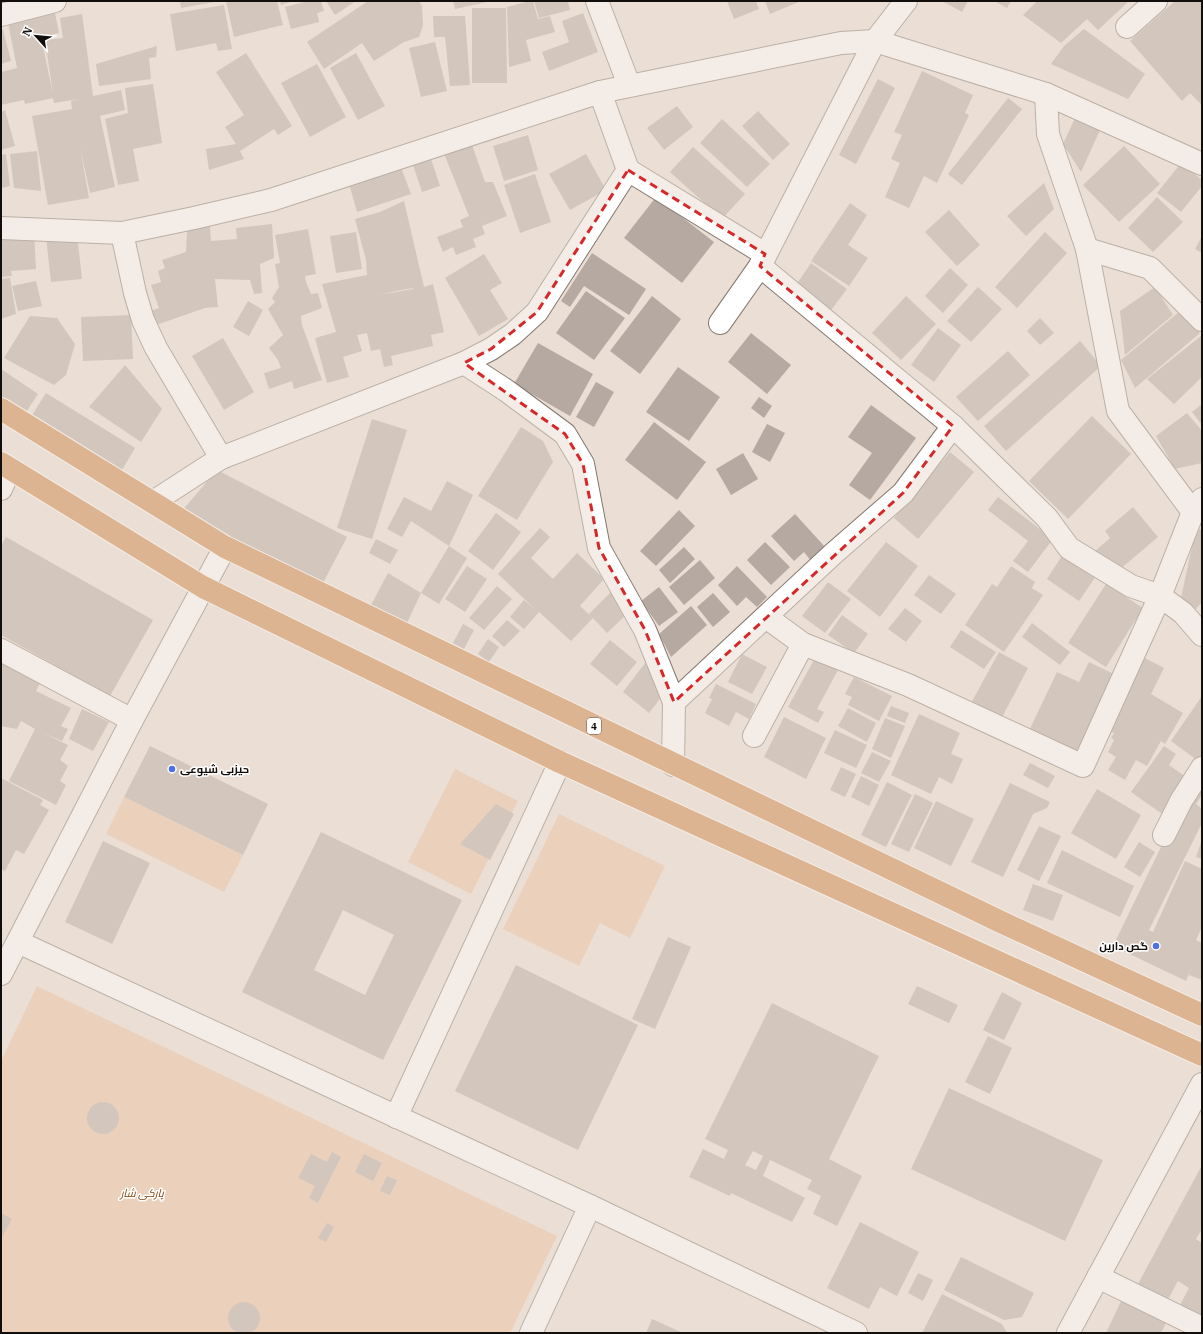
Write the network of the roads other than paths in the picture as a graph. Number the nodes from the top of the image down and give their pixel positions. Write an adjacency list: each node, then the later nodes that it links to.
1 (55, 1): 5 (street)
2 (597, 1): 8 (street)
3 (906, 1): 7 (street)
4 (1156, 1): 6 (street)
5 (1, 16)
6 (1127, 27)
7 (875, 41): 8 (street); 10 (street); 16 (street)
8 (629, 85): 9 (street)
9 (600, 92): 12 (street); 14 (street)
10 (1046, 94): 11 (street); 15 (street)
11 (1202, 164)
12 (628, 170): 16 (street); 19 (street)
13 (1, 228): 14 (street)
14 (122, 233): 22 (street)
15 (1087, 249): 17 (street); 26 (street)
16 (763, 260): 18 (street); 21 (street)
17 (1202, 320)
18 (720, 323)
19 (464, 363): 22 (street); 34 (street)
20 (1, 409): 25 (highway, 4)
21 (952, 426): 29 (street); 30 (street)
22 (221, 458): 25 (street)
23 (6, 466): 24 (street); 28 (highway)
24 (1, 489)
25 (153, 502): 27 (highway, 4)
26 (1198, 506): 29 (street)
27 (225, 547): 28 (street); 38 (highway, 4)
28 (203, 587): 35 (street); 37 (highway)
29 (1160, 596): 31 (street); 32 (street)
30 (766, 617): 32 (street); 34 (street)
31 (1202, 635)
32 (803, 644): 36 (street)
33 (1, 650): 35 (street)
34 (674, 702): 38 (street)
35 (132, 720): 41 (street)
36 (754, 736)
37 (560, 762): 44 (highway); 46 (street)
38 (673, 765): 43 (highway, 4)
39 (1202, 768): 40 (street)
40 (1164, 835)
41 (18, 942): 42 (street); 46 (street)
42 (1, 974)
43 (1202, 1015)
44 (1202, 1055)
45 (1202, 1084): 48 (street)
46 (396, 1117): 47 (street)
47 (590, 1206): 50 (street); 51 (street)
48 (1098, 1277): 49 (street); 52 (street)
49 (1202, 1328)
50 (531, 1333)
51 (856, 1333)
52 (1068, 1333)

